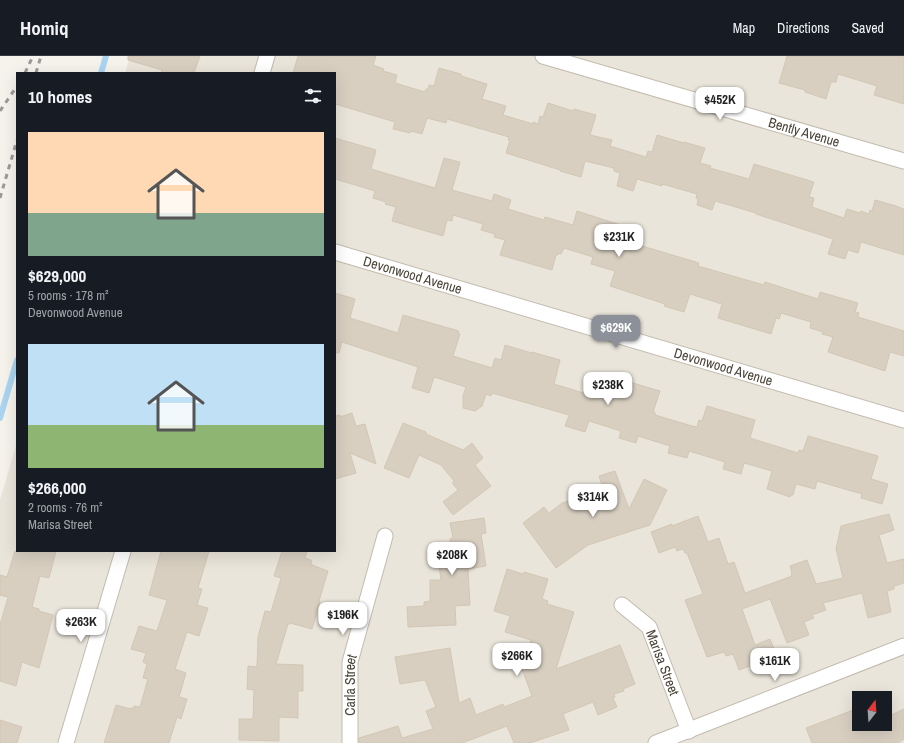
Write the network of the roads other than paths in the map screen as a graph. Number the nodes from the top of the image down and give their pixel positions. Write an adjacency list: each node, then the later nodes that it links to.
1 (267, 56): 3 (street)
2 (543, 56): 4 (street, Bently Avenue)
3 (262, 72)
4 (904, 161)
5 (336, 252): 6 (street, Devonwood Avenue)
6 (904, 420)
7 (385, 536): 13 (street, Carla Street)
8 (123, 552): 12 (street)
9 (622, 605): 11 (street, Marisa Street)
10 (904, 646): 11 (street)
11 (689, 730): 14 (street)
12 (66, 743)
13 (350, 743)
14 (656, 743)

